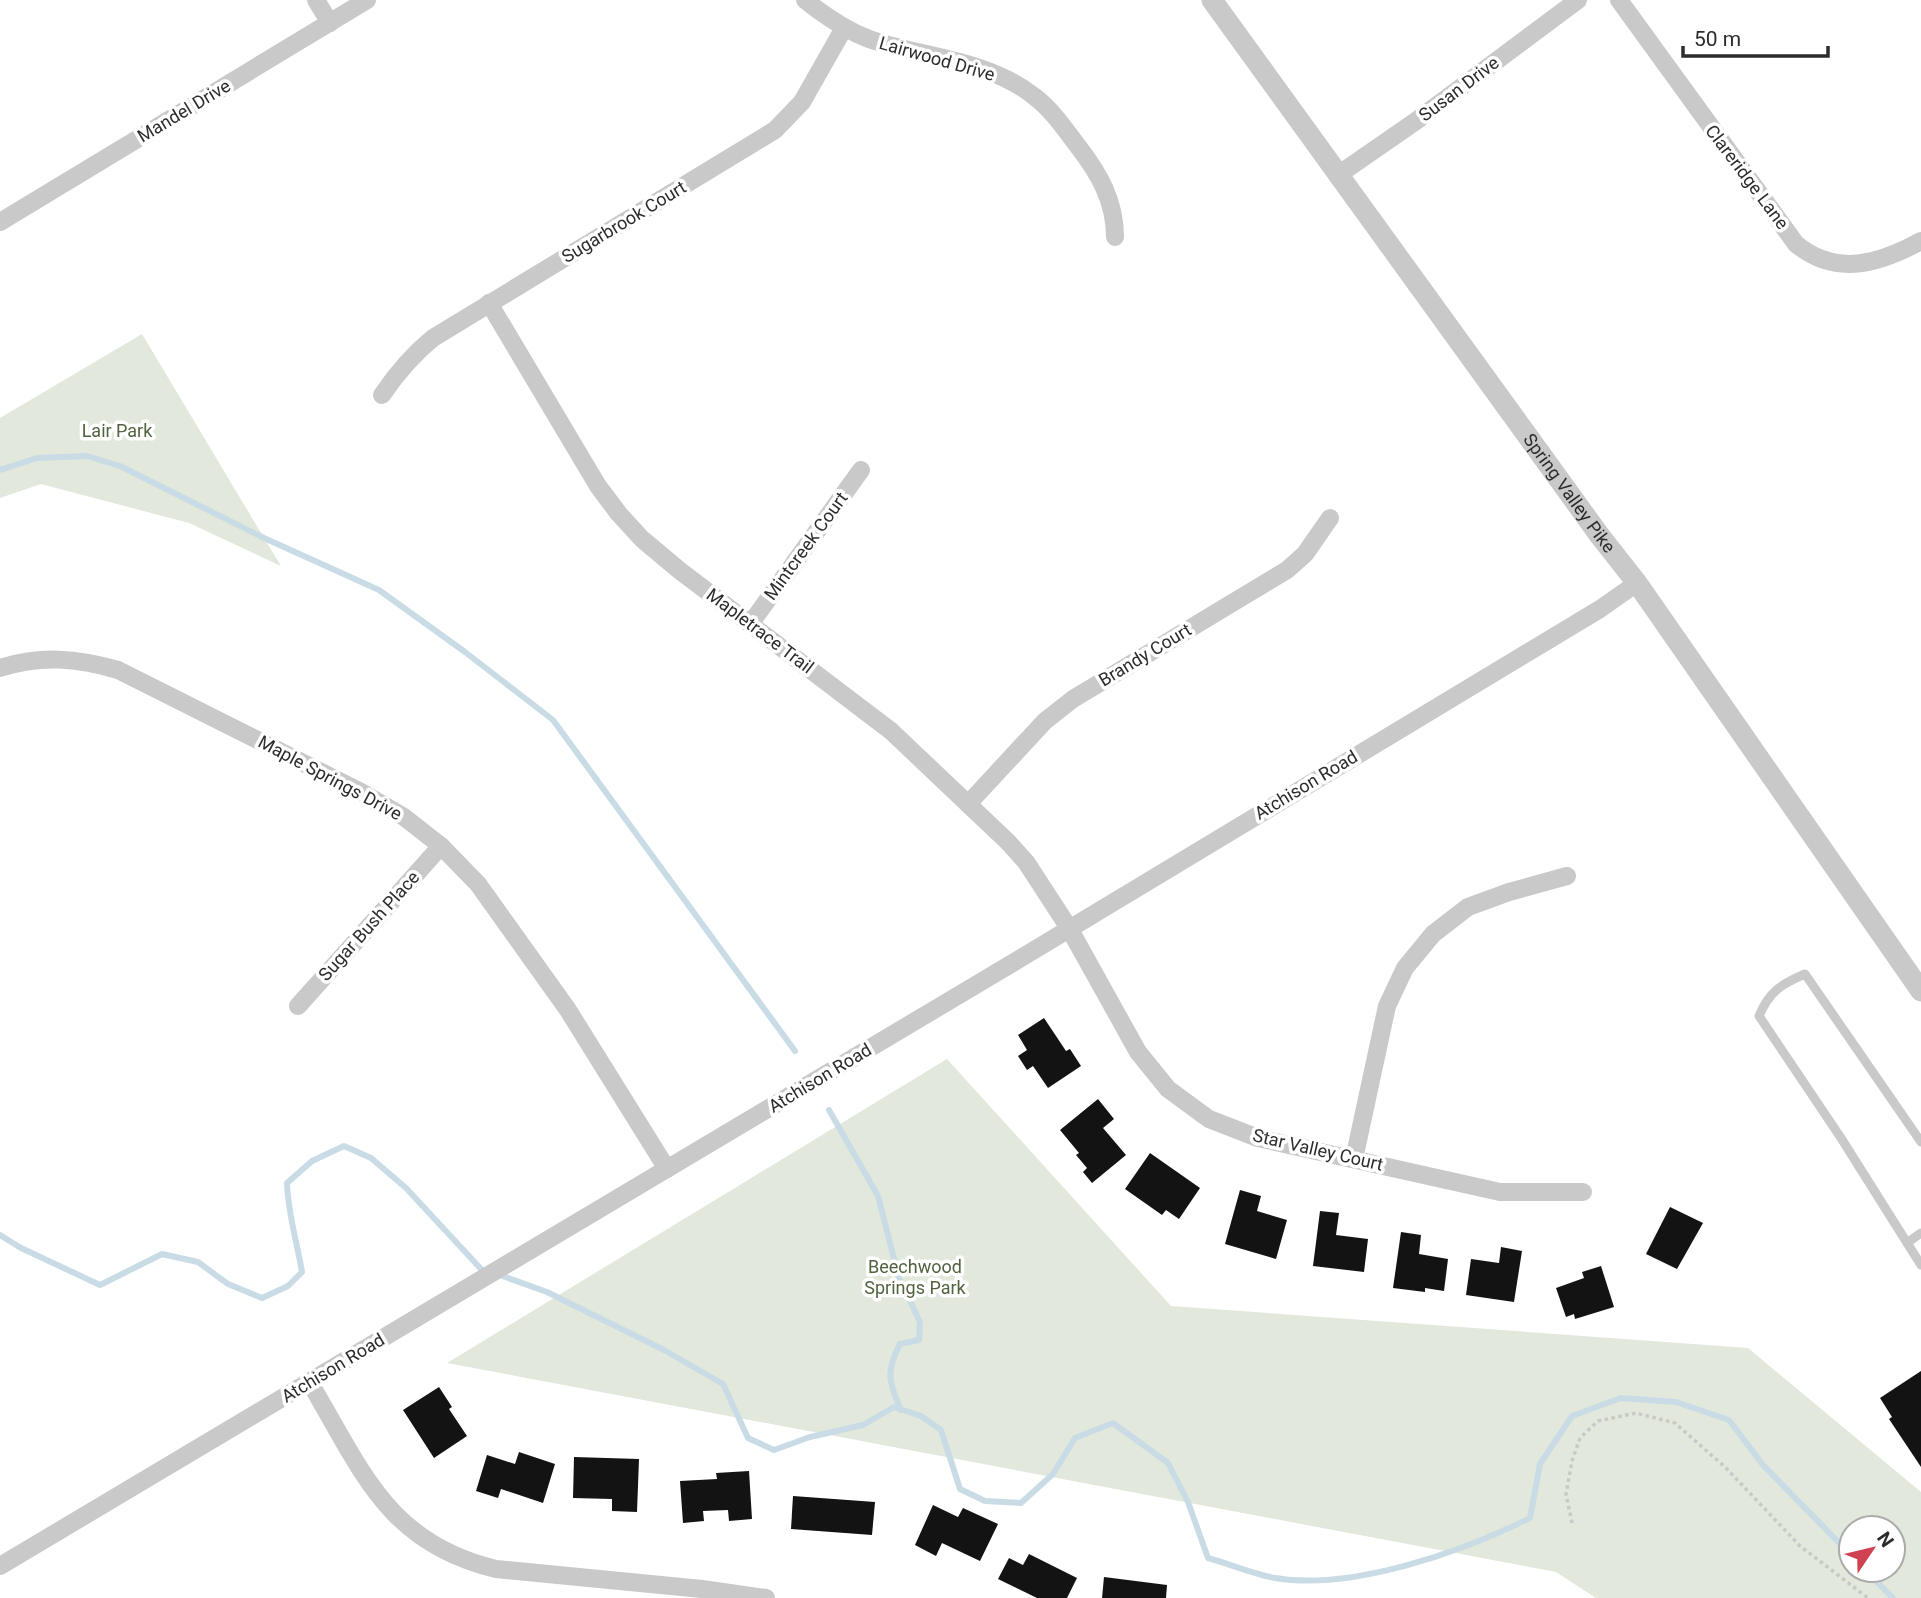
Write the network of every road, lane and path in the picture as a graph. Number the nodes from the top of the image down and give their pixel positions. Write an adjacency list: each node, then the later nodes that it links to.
1 (316, 0): 7 (street)
2 (368, 0): 7 (street, Mandel Drive)
3 (805, 0): 8 (street, Lairwood Drive)
4 (1212, 0): 9 (street, Spring Valley Pike)
5 (1578, 0): 9 (street, Susan Drive)
6 (1619, 0): 12 (street, Clareridge Lane)
7 (330, 23): 10 (street, Mandel Drive)
8 (844, 28): 11 (street, Lairwood Drive); 13 (street, Sugarbrook Court)
9 (1338, 175): 17 (street, Spring Valley Pike)
10 (0, 222)
11 (1115, 237)
12 (1921, 241)
13 (489, 303): 14 (street, Sugarbrook Court); 18 (street, Mapletrace Trail)
14 (382, 396)
15 (861, 470): 18 (street, Mintcreek Court)
16 (1330, 518): 20 (street, Brandy Court)
17 (1637, 583): 23 (street, Atchison Road); 24 (street, Spring Valley Pike)
18 (751, 623): 20 (street, Mapletrace Trail)
19 (0, 668): 21 (street, Maple Springs Drive)
20 (968, 804): 23 (street, Mapletrace Trail)
21 (442, 846): 25 (street, Sugar Bush Place); 28 (street, Maple Springs Drive)
22 (1567, 876): 27 (street)
23 (1069, 928): 27 (street, Star Valley Court); 28 (street, Atchison Road)
24 (1921, 991)
25 (298, 1006)
26 (1921, 1142): 31 (lane)
27 (1354, 1159): 29 (street, Star Valley Court)
28 (667, 1169): 33 (street, Atchison Road)
29 (1583, 1192)
30 (1921, 1233): 31 (lane)
31 (1907, 1243): 32 (lane)
32 (1921, 1265)
33 (310, 1383): 35 (street, Atchison Road); 36 (street)
34 (1572, 1523): 37 (path)
35 (0, 1566)
36 (758, 1598)
37 (1868, 1598)

